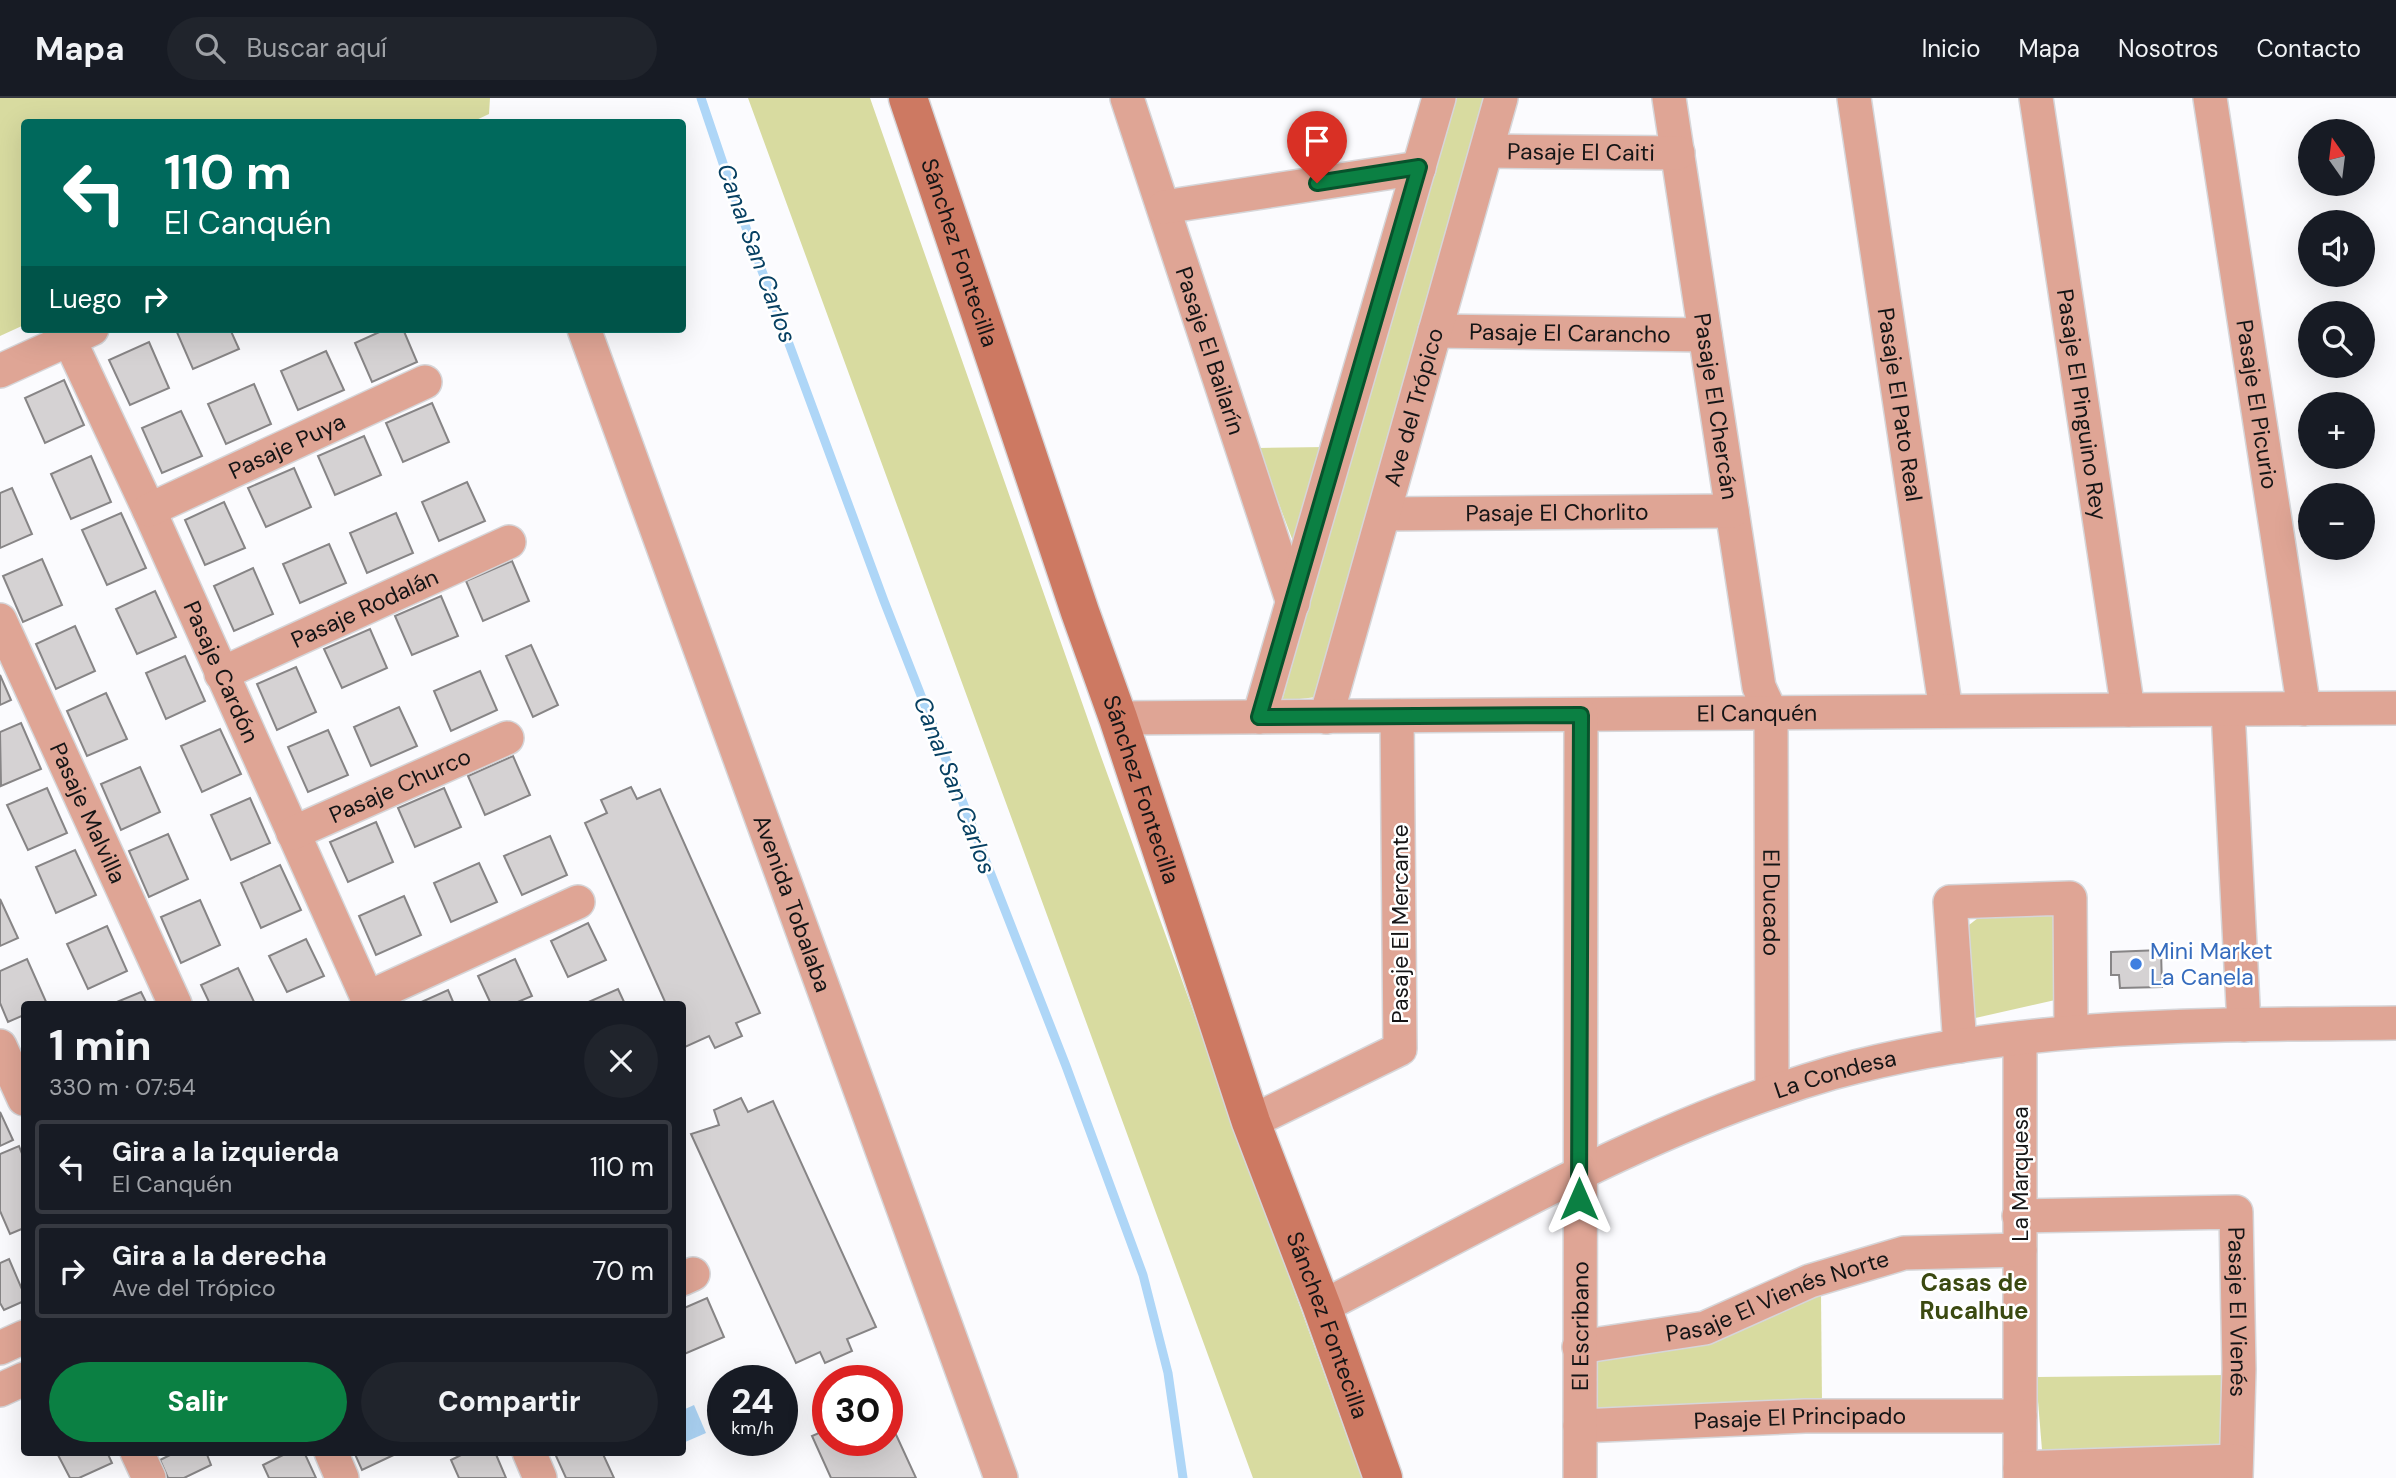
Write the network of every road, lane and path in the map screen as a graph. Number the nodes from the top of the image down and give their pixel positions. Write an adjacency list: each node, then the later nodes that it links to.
1 (908, 98): 36 (street, Sánchez Fontecilla)
2 (1127, 98): 12 (street, Pasaje El Bailarín)
3 (1440, 98): 11 (street)
4 (1502, 98): 9 (street, Ave del Trópico)
5 (1669, 98): 10 (street, Pasaje El Chercán)
6 (1854, 98): 30 (street, Pasaje El Pato Real)
7 (2036, 98): 28 (street, Pasaje El Pinguino Rey)
8 (2210, 98): 27 (street, Pasaje El Picurio)
9 (1487, 151): 10 (street, Pasaje El Caiti); 13 (street, Ave del Trópico)
10 (1678, 153): 16 (street, Pasaje El Chercán)
11 (1419, 167): 12 (street); 23 (street)
12 (1164, 207): 23 (street, Pasaje El Bailarín)
13 (1435, 331): 16 (street, Pasaje El Carancho); 21 (street, Ave del Trópico)
14 (585, 333): 70 (street, Avenida Tobalaba)
15 (81, 334): 17 (street); 19 (street, Pasaje Cardón)
16 (1706, 335): 20 (street, Pasaje El Chercán)
17 (0, 370)
18 (425, 382): 19 (street, Pasaje Puya)
19 (149, 510): 25 (street, Pasaje Cardón)
20 (1732, 512): 21 (street, Pasaje El Chorlito); 31 (street, Pasaje El Chercán)
21 (1384, 514): 33 (street, Ave del Trópico)
22 (509, 542): 25 (street, Pasaje Rodalán)
23 (1293, 603): 35 (street)
24 (0, 620): 40 (street, Pasaje Malvilla)
25 (221, 674): 38 (street, Pasaje Cardón)
26 (2396, 708): 27 (street, El Canquén)
27 (2304, 709): 29 (street, El Canquén)
28 (2128, 710): 29 (street, El Canquén); 30 (street, El Canquén)
29 (2228, 710): 43 (street)
30 (1946, 712): 31 (street, El Canquén)
31 (1771, 713): 32 (street, El Canquén); 49 (street, El Ducado)
32 (1581, 715): 34 (street, El Canquén); 51 (street, El Escribano)
33 (1326, 716): 34 (street, El Canquén); 35 (street, El Canquén)
34 (1397, 716): 50 (street, Pasaje El Mercante)
35 (1259, 717): 36 (street, El Canquén)
36 (1118, 718): 50 (street, Sánchez Fontecilla)
37 (507, 738): 38 (street, Pasaje Churco)
38 (293, 833): 41 (street, Pasaje Cardón)
39 (578, 902): 41 (street)
40 (174, 1001)
41 (369, 1001)
42 (2396, 1023): 43 (street, La Condesa)
43 (2244, 1025): 44 (street, La Condesa)
44 (2071, 1032): 45 (street, La Condesa); 47 (street)
45 (2020, 1038): 47 (street, La Condesa); 52 (street, La Marquesa)
46 (0, 1046): 48 (street)
47 (1959, 1046): 49 (street, La Condesa)
48 (21, 1092)
49 (1772, 1092): 51 (street, La Condesa)
50 (1251, 1122): 54 (street, Sánchez Fontecilla)
51 (1579, 1175): 54 (street, La Condesa); 56 (street, El Escribano)
52 (2020, 1216): 53 (street, La Marquesa); 65 (street, Pasaje El Vienés)
53 (2020, 1250): 56 (street, Pasaje El Vienés Norte); 60 (street, La Marquesa)
54 (1322, 1307): 71 (street, Sánchez Fontecilla)
55 (21, 1338): 57 (street)
56 (1579, 1347): 61 (street, El Escribano)
57 (0, 1348)
58 (21, 1380): 59 (street)
59 (0, 1390)
60 (2020, 1416): 61 (street, Pasaje El Principado); 66 (street, La Marquesa)
61 (1580, 1426): 72 (street, El Escribano)
62 (139, 1456): 67 (street)
63 (333, 1456): 68 (street)
64 (531, 1456): 69 (street)
65 (2236, 1469): 66 (street, Pasaje El Vienés)
66 (2020, 1473)
67 (149, 1478)
68 (342, 1478)
69 (540, 1478)
70 (1001, 1478)
71 (1383, 1478)
72 (1580, 1478)

